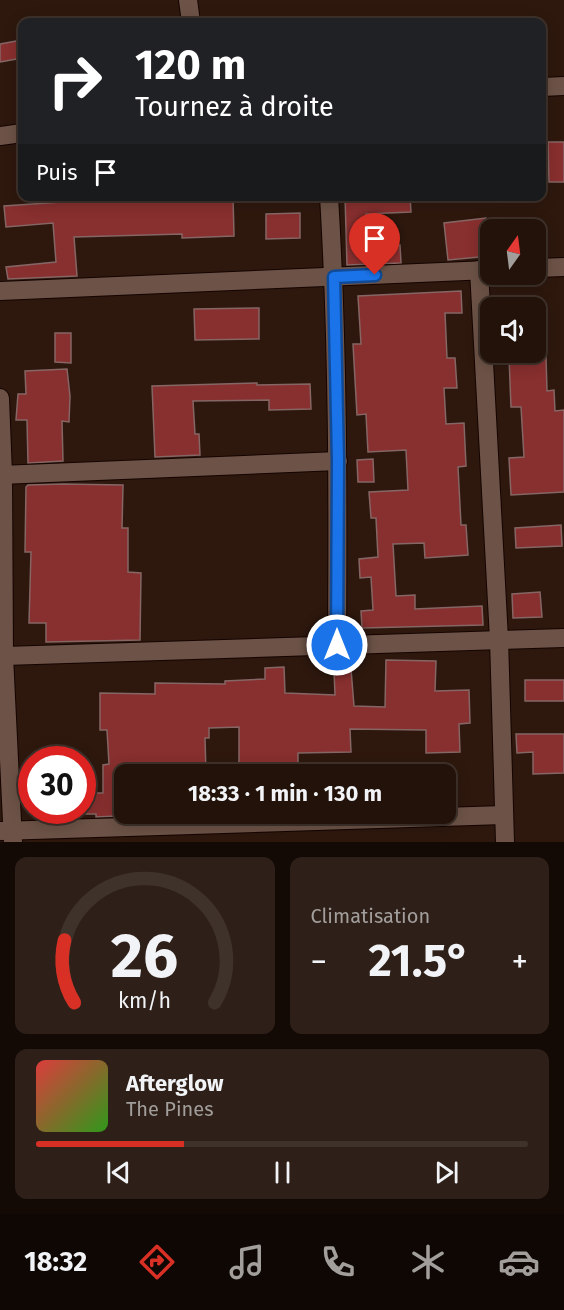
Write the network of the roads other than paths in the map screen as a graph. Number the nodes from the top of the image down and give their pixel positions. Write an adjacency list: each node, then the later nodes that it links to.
1 (188, 0): 2 (street)
2 (190, 18)
3 (564, 86): 4 (street)
4 (546, 87)
5 (18, 134): 6 (street)
6 (0, 136)
7 (329, 201): 11 (street)
8 (564, 267): 9 (street)
9 (546, 268)
10 (480, 270): 11 (street)
11 (334, 277): 13 (street); 15 (street)
12 (486, 285): 18 (street)
13 (0, 291)
14 (0, 398): 16 (street)
15 (338, 461): 16 (street); 19 (street)
16 (2, 475): 20 (street)
17 (564, 638): 18 (street)
18 (499, 639): 19 (street); 21 (street)
19 (337, 645): 20 (street)
20 (4, 656): 22 (street)
21 (504, 815): 22 (street); 23 (street)
22 (9, 835)
23 (505, 842)

